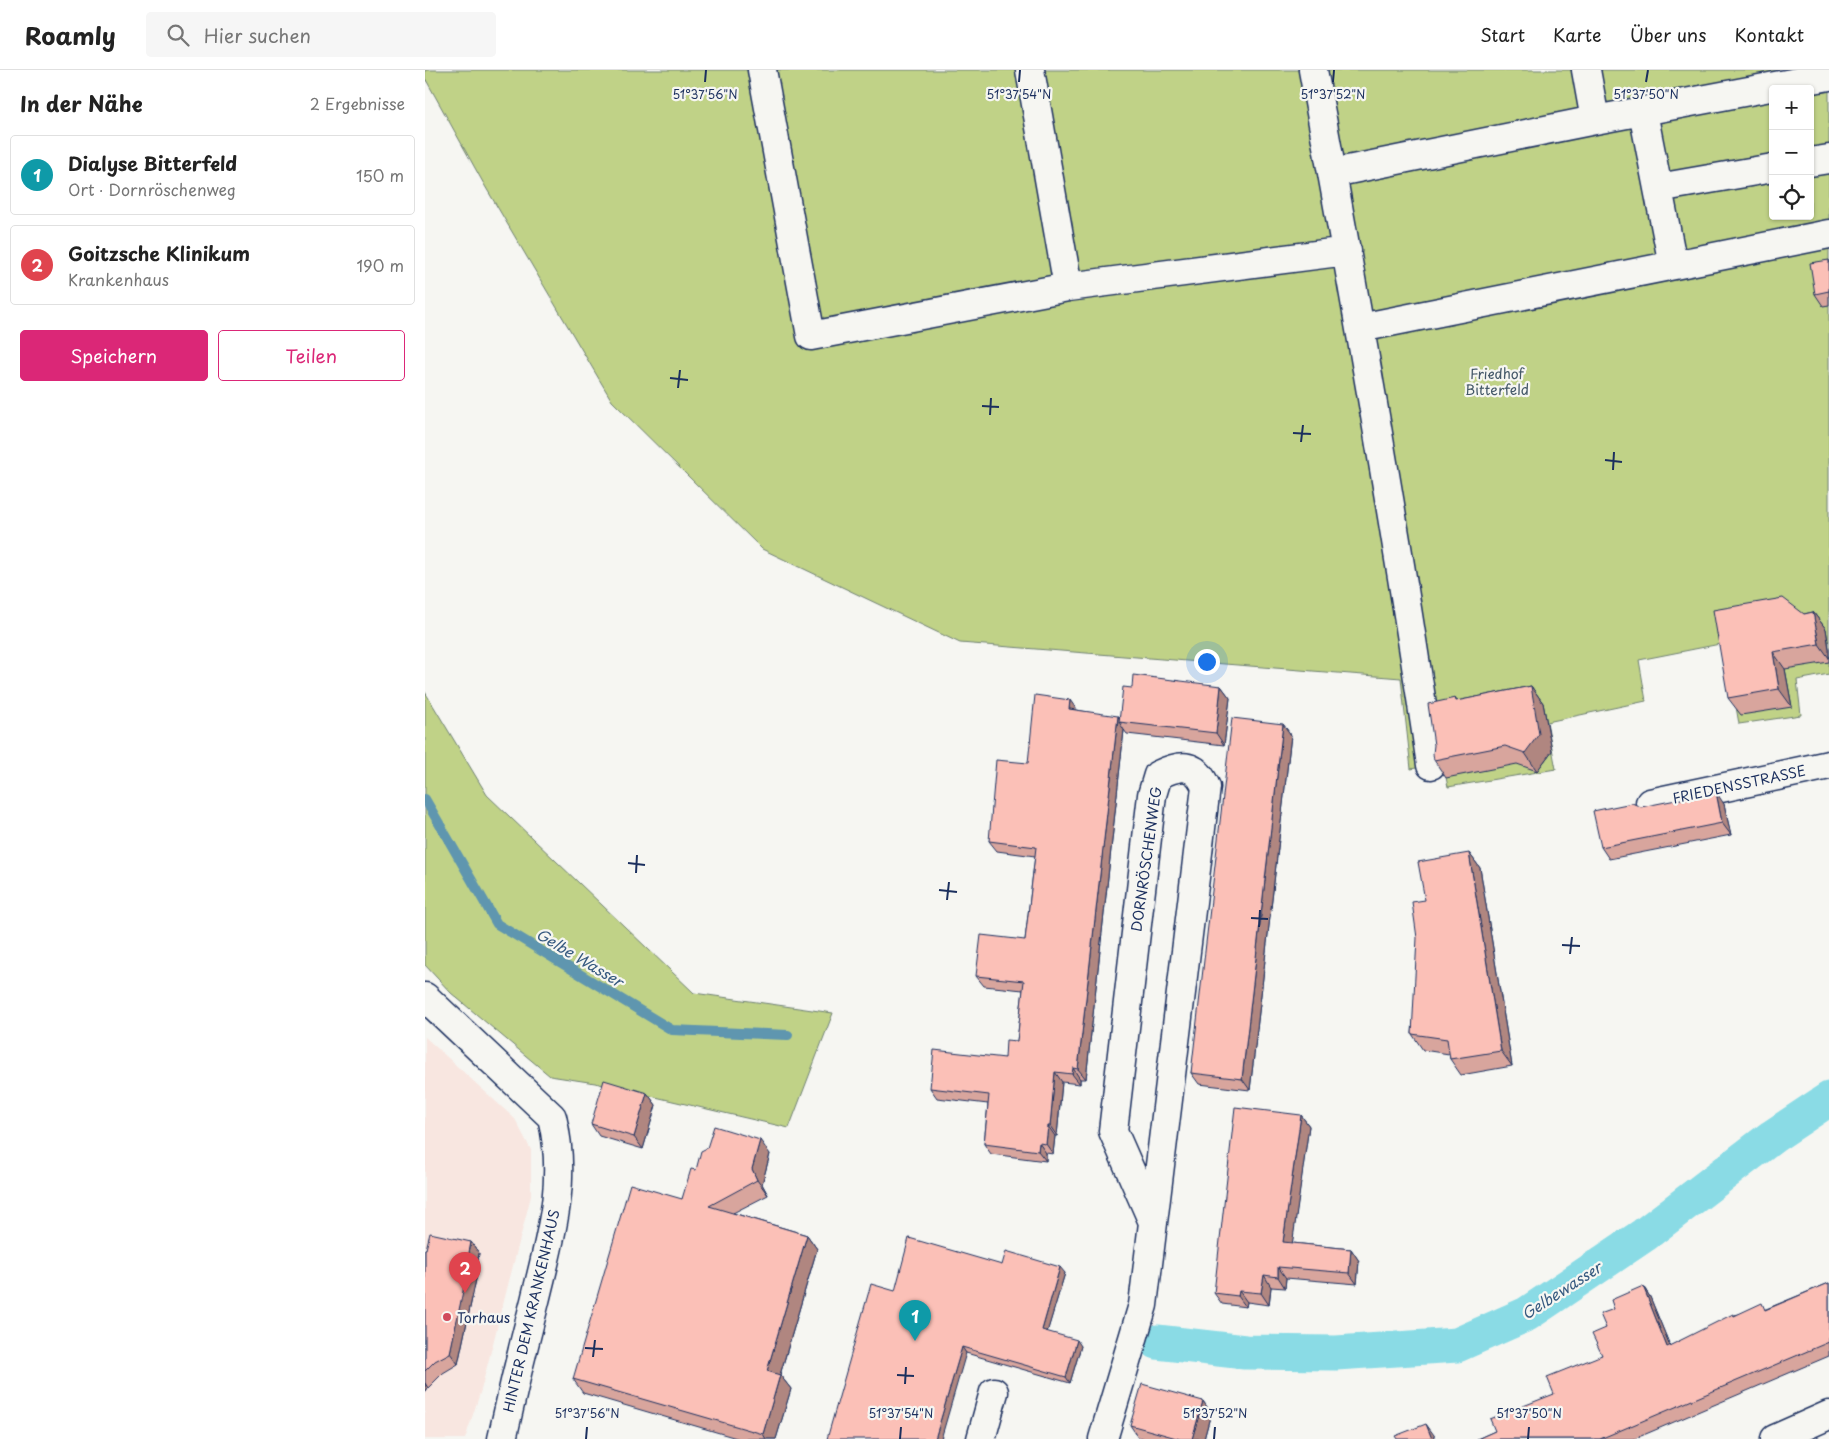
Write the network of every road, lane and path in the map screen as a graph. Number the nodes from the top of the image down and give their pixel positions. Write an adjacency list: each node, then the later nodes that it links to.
1 (762, 70): 16 (street)
2 (1030, 70): 16 (street)
3 (1313, 70): 11 (street)
4 (1586, 70): 7 (street)
5 (1829, 76): 6 (street)
6 (1643, 112): 7 (street); 12 (street)
7 (1595, 120): 11 (street)
8 (1829, 158): 9 (street)
9 (1814, 161)
10 (1769, 169): 12 (street)
11 (1333, 173): 14 (street)
12 (1658, 188): 15 (street)
13 (1829, 234): 15 (street)
14 (1347, 251): 16 (street); 17 (street)
15 (1673, 265): 17 (street)
16 (1068, 287)
17 (1360, 328): 18 (street)
18 (1431, 765)
19 (1829, 765): 20 (street, FRIEDENSSTRASSE)
20 (1650, 803)
21 (425, 997): 25 (street, HINTER DEM KRANKENHAUS)
22 (1153, 1222): 22 (street, DORNRÖSCHENWEG); 27 (street, DORNRÖSCHENWEG)
23 (994, 1392): 26 (street)
24 (1829, 1415): 28 (street)
25 (503, 1439)
26 (981, 1439)
27 (1103, 1439)
28 (1775, 1439)

